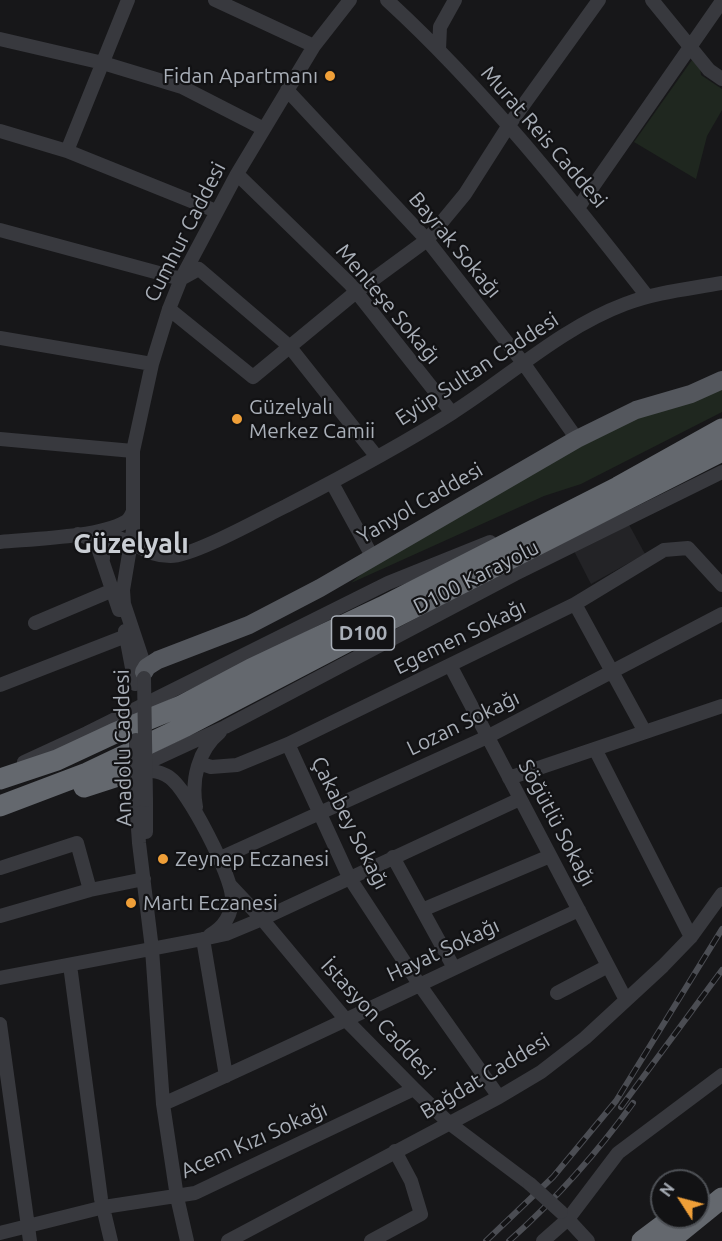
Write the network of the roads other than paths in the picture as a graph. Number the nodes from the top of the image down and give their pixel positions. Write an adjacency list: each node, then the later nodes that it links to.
1 (128, 0): 13 (street)
2 (215, 0): 10 (street)
3 (350, 0): 10 (street, Cumhur Caddesi)
4 (387, 0): 12 (street, Murat Reis Caddesi)
5 (454, 0): 12 (street)
6 (599, 0): 16 (street)
7 (652, 0): 11 (street)
8 (722, 1): 11 (street)
9 (0, 39): 13 (street)
10 (314, 46): 15 (street, Cumhur Caddesi)
11 (690, 47): 14 (street); 21 (street)
12 (439, 50): 16 (street, Murat Reis Caddesi)
13 (103, 63): 17 (street); 19 (street)
14 (722, 79)
15 (287, 90): 17 (street, Cumhur Caddesi); 24 (street, Bayrak Sokağı)
16 (509, 125): 21 (street, Murat Reis Caddesi); 24 (street)
17 (264, 129): 20 (street, Cumhur Caddesi)
18 (0, 131): 19 (street)
19 (68, 151): 22 (street)
20 (237, 174): 22 (street, Cumhur Caddesi); 27 (street, Menteşe Sokağı)
21 (579, 207): 28 (street, Murat Reis Caddesi)
22 (216, 211): 25 (street, Cumhur Caddesi)
23 (0, 230): 25 (street)
24 (427, 240): 27 (street); 33 (street, Bayrak Sokağı)
25 (180, 279): 29 (street, Cumhur Caddesi); 31 (street)
26 (722, 283): 28 (street, Eyüp Sultan Caddesi)
27 (356, 292): 31 (street); 35 (street, Menteşe Sokağı)
28 (647, 296): 33 (street, Eyüp Sultan Caddesi)
29 (169, 309): 31 (street); 32 (street, Cumhur Caddesi)
30 (0, 338): 32 (street)
31 (290, 346): 41 (street)
32 (152, 364): 39 (street, Cumhur Caddesi)
33 (524, 364): 35 (street, Eyüp Sultan Caddesi); 37 (street, Bayrak Sokağı)
34 (722, 380): 37 (main road, Yanyol Caddesi)
35 (452, 413): 41 (street, Eyüp Sultan Caddesi)
36 (722, 429): 44 (highway, D100 Karayolu / D100)
37 (577, 438): 49 (main road, Yanyol Caddesi)
38 (0, 439): 39 (street)
39 (133, 450): 45 (street, Cumhur Caddesi)
40 (722, 451): 74 (highway, D100 Karayolu / D100)
41 (377, 457): 43 (street, Eyüp Sultan Caddesi)
42 (722, 472): 63 (street)
43 (332, 483): 48 (street, Eyüp Sultan Caddesi); 49 (street)
44 (575, 508): 69 (street); 72 (highway, D100 Karayolu / D100)
45 (133, 511): 46 (street); 48 (street, Anadolu Caddesi)
46 (78, 534): 47 (street); 50 (street, Anadolu Caddesi)
47 (0, 542)
48 (128, 544): 50 (street); 60 (street, Anadolu Caddesi)
49 (372, 556): 60 (main road, Yanyol Caddesi)
50 (103, 558): 53 (street, Anadolu Caddesi)
51 (717, 568): 52 (street, Egemen Sokağı); 54 (street, Egemen Sokağı)
52 (722, 585)
53 (113, 590): 56 (street); 57 (street, Anadolu Caddesi)
54 (575, 604): 58 (street, Egemen Sokağı); 59 (street)
55 (722, 614): 59 (street, Lozan Sokağı)
56 (35, 624)
57 (126, 636): 60 (street, Anadolu Caddesi); 61 (street)
58 (450, 665): 65 (street, Söğütlü Sokağı); 66 (street, Egemen Sokağı)
59 (613, 671): 64 (street); 65 (street, Lozan Sokağı)
60 (141, 678): 83 (street, Anadolu Caddesi, bridge)
61 (0, 685)
62 (722, 706): 64 (street)
63 (225, 727): 68 (street); 70 (street)
64 (645, 732): 67 (street)
65 (487, 736): 71 (street, Söğütlü Sokağı); 76 (street, Lozan Sokağı)
66 (288, 744): 68 (street, Egemen Sokağı); 76 (street, Çakabey Sokağı)
67 (595, 749): 71 (street); 91 (street)
68 (199, 763): 77 (street)
69 (0, 773)
70 (124, 774): 75 (highway); 77 (street, İstasyon Caddesi)
71 (509, 778): 73 (street, Söğütlü Sokağı)
72 (0, 779)
73 (520, 800): 78 (street, Söğütlü Sokağı); 79 (street)
74 (0, 806)
75 (0, 812)
76 (320, 813): 80 (street, Lozan Sokağı); 82 (street, Çakabey Sokağı)
77 (198, 818): 80 (street, İstasyon Caddesi)
78 (550, 856): 87 (street); 88 (street, Söğütlü Sokağı)
79 (393, 857): 82 (street); 87 (street)
80 (218, 859): 84 (street, İstasyon Caddesi)
81 (0, 868): 85 (street)
82 (350, 877): 90 (street); 98 (street, Çakabey Sokağı)
83 (144, 879): 85 (street); 93 (street, Anadolu Caddesi)
84 (230, 885): 90 (street, İstasyon Caddesi); 92 (street, İstasyon Caddesi)
85 (90, 890): 89 (street)
86 (722, 894): 91 (street, Bağdat Caddesi)
87 (422, 910): 96 (street)
88 (579, 910): 95 (street, Söğütlü Sokağı); 96 (street, Hayat Sokağı)
89 (0, 916)
90 (262, 919): 92 (street); 101 (street, İstasyon Caddesi)
91 (692, 937): 100 (street, Bağdat Caddesi)
92 (203, 939): 93 (street); 104 (street)
93 (152, 949): 94 (street); 107 (street, Anadolu Caddesi)
94 (70, 965): 97 (street); 112 (street)
95 (608, 966): 99 (street); 100 (street, Söğütlü Sokağı)
96 (454, 968): 98 (street, Hayat Sokağı)
97 (0, 978)
98 (419, 984): 101 (street, Hayat Sokağı); 106 (street, Çakabey Sokağı)
99 (557, 993)
100 (626, 1000): 106 (street, Bağdat Caddesi)
101 (347, 1021): 104 (street, Hayat Sokağı); 105 (street, İstasyon Caddesi)
102 (0, 1024): 114 (street)
103 (722, 1075): 113 (street)
104 (226, 1076): 107 (street, Hayat Sokağı)
105 (414, 1089): 108 (street, İstasyon Caddesi); 110 (street, Acem Kızı Sokağı)
106 (499, 1097): 108 (street, Bağdat Caddesi)
107 (163, 1104): 110 (street, Anadolu Caddesi)
108 (449, 1123): 109 (street, Bağdat Caddesi); 113 (street, İstasyon Caddesi, bridge)
109 (395, 1151): 120 (street, Bağdat Caddesi); 121 (street)
110 (177, 1197): 112 (street, Acem Kızı Sokağı); 119 (street, Anadolu Caddesi)
111 (722, 1198): 125 (highway)
112 (104, 1207): 114 (street, Acem Kızı Sokağı); 118 (street)
113 (564, 1216): 122 (street); 123 (street, İstasyon Caddesi)
114 (29, 1226): 116 (street, Acem Kızı Sokağı); 117 (street)
115 (658, 1229): 124 (highway)
116 (0, 1233)
117 (30, 1241)
118 (111, 1241)
119 (187, 1241)
120 (228, 1241)
121 (371, 1241)
122 (543, 1241)
123 (588, 1241)
124 (642, 1241)
125 (669, 1241)

